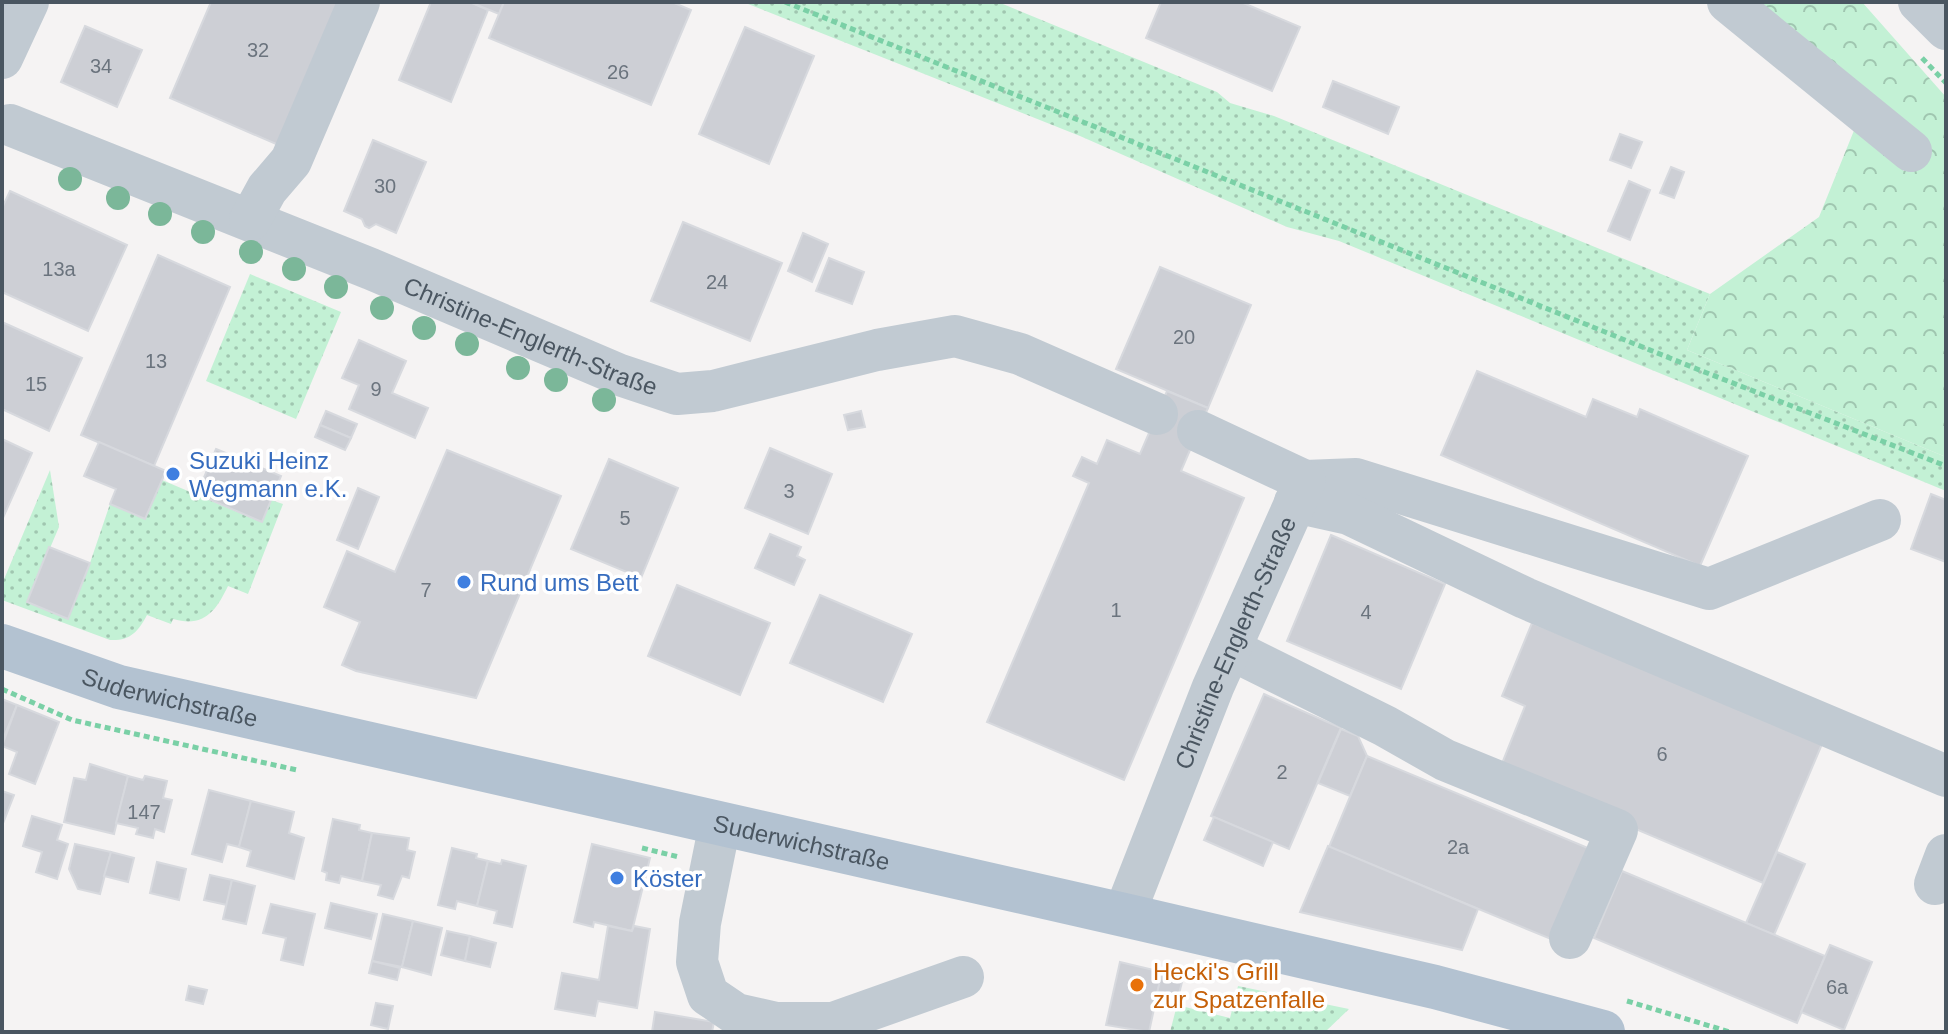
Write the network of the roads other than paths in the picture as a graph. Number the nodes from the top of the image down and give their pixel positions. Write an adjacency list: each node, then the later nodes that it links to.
1 (28, 2): 6 (street)
2 (359, 2): 9 (street)
3 (1728, 2): 8 (street)
4 (1919, 2): 5 (street)
5 (1946, 29)
6 (2, 58)
7 (5, 126): 9 (street, Christine-Englerth-Straße)
8 (1911, 151)
9 (250, 220): 10 (street, Christine-Englerth-Straße)
10 (1157, 414)
11 (1198, 431): 12 (street)
12 (1300, 491): 13 (street); 15 (street, Christine-Englerth-Straße); 16 (street)
13 (1880, 520)
14 (2, 646): 17 (main road, Suderwichstraße)
15 (1230, 649): 18 (street, Christine-Englerth-Straße); 19 (street)
16 (1946, 776)
17 (720, 824): 18 (main road, Suderwichstraße); 20 (street)
18 (1124, 915): 21 (main road, Suderwichstraße)
19 (1570, 938)
20 (963, 977)
21 (1597, 1031)

